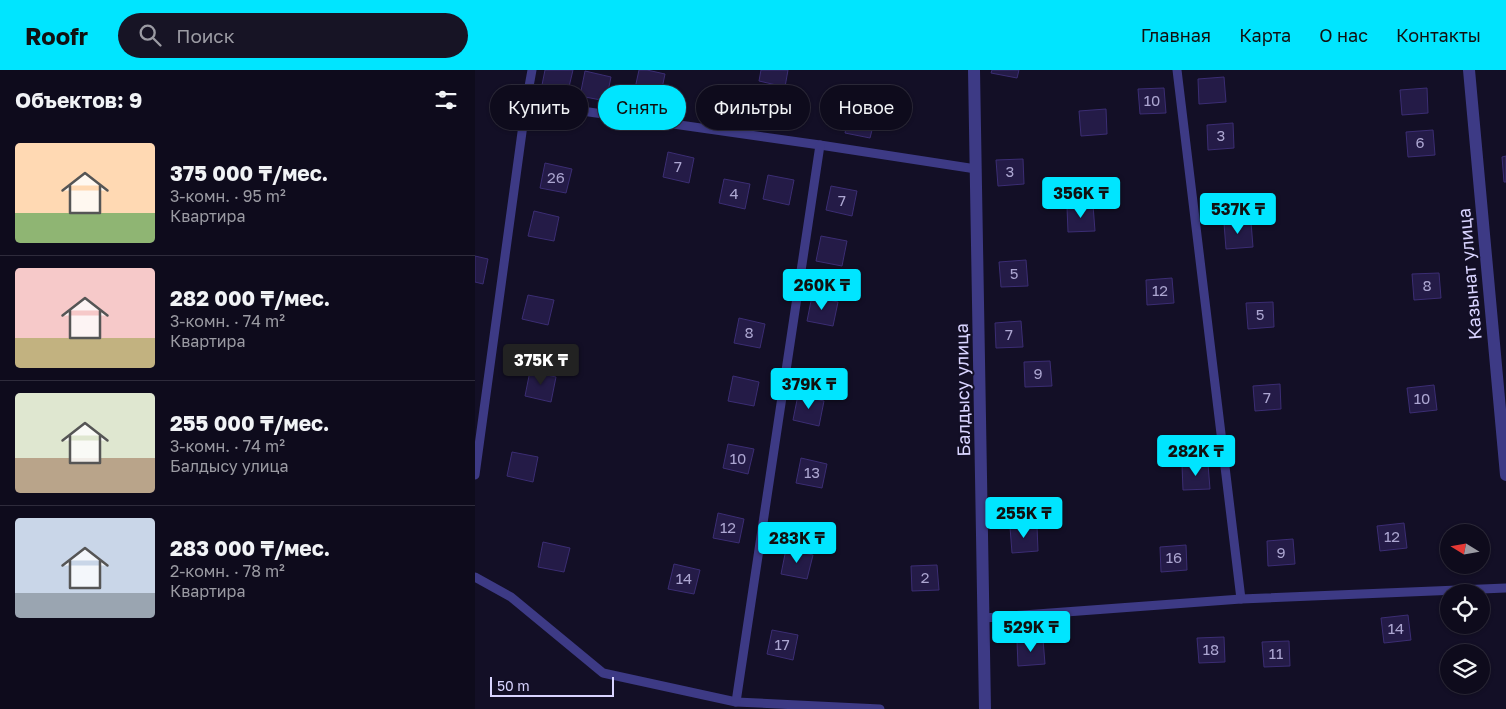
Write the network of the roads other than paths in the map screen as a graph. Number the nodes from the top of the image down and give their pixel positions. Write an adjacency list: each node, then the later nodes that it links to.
1 (532, 70): 5 (lane)
2 (974, 70): 9 (street, Балдысу улица)
3 (1177, 70): 14 (lane)
4 (1469, 70): 11 (street, Казынат улица)
5 (529, 85)
6 (588, 112): 8 (lane)
7 (522, 130): 10 (lane)
8 (821, 145): 9 (lane); 16 (lane)
9 (976, 169): 15 (street, Балдысу улица)
10 (475, 475)
11 (1506, 475)
12 (475, 577): 16 (lane)
13 (1506, 588): 14 (lane)
14 (1241, 599): 15 (lane)
15 (984, 618): 18 (street, Балдысу улица)
16 (736, 702): 17 (lane)
17 (880, 709)
18 (985, 709)

